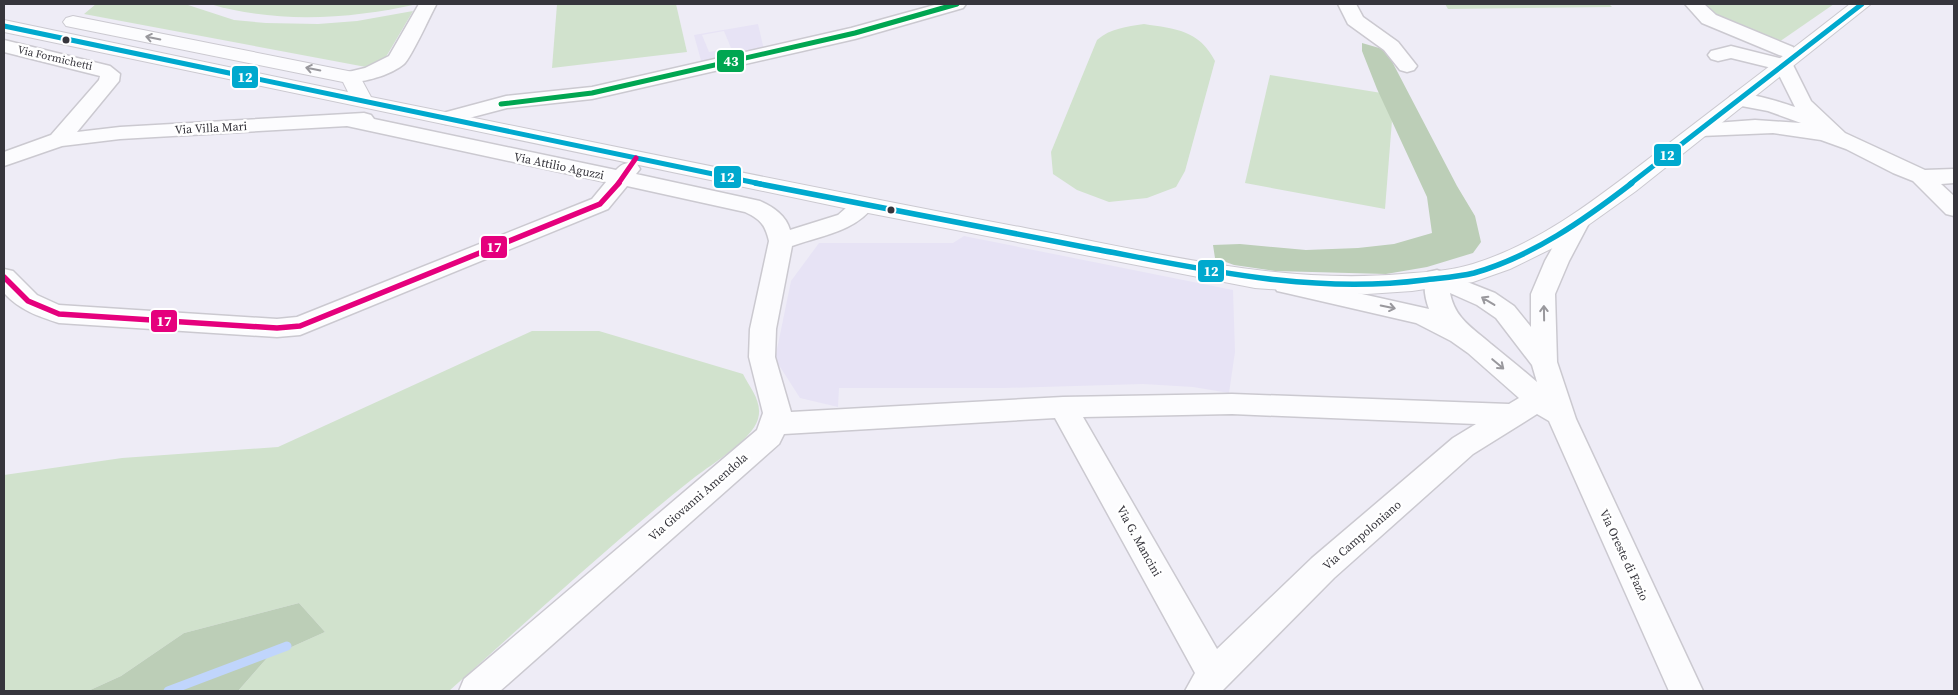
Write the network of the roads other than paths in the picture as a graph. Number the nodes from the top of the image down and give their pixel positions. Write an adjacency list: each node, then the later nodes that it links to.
1 (957, 4): 16 (street)
2 (1347, 4): 11 (street)
3 (1694, 4): 10 (street)
4 (1862, 4): 10 (street)
5 (427, 5): 12 (street)
6 (4, 8): 12 (street, one-way to 6)
7 (4, 26): 14 (street)
8 (4, 46): 21 (street, Via Formichetti)
9 (1718, 55): 10 (street)
10 (1790, 60): 13 (street); 18 (street)
11 (1408, 66)
12 (352, 77): 14 (street)
13 (1738, 100): 18 (street); 19 (street); 20 (street)
14 (362, 101): 15 (street)
15 (422, 113): 16 (street); 17 (street, Via Villa Mari)
16 (446, 118): 23 (street)
17 (347, 120): 21 (street, Via Villa Mari); 27 (street, Via Attilio Aguzzi)
18 (1822, 124): 22 (street)
19 (1701, 130): 20 (street); 30 (street)
20 (1798, 130): 22 (street)
21 (59, 140): 24 (street, Via Villa Mari)
22 (1844, 140): 25 (street)
23 (636, 158): 27 (street); 28 (street)
24 (4, 159)
25 (1921, 176): 26 (street); 29 (street)
26 (1954, 176)
27 (621, 180): 31 (street, Via Attilio Aguzzi); 32 (street)
28 (863, 205): 31 (street); 34 (street)
29 (1954, 210)
30 (1576, 224): 33 (street); 36 (street, one-way to 30)
31 (781, 241): 40 (street)
32 (4, 277)
33 (1437, 278): 34 (street); 35 (street); 36 (street, one-way to 33)
34 (1255, 279): 35 (street, one-way to 35)
35 (1460, 334): 38 (street, one-way to 38)
36 (1544, 362): 39 (street, Via Oreste di Fazio)
37 (1063, 407): 38 (street); 40 (street); 41 (street, Via G. Mancini)
38 (1527, 407): 39 (street); 41 (street, Via Campoloniano)
39 (1562, 420): 43 (street, Via Oreste di Fazio)
40 (773, 424): 42 (street, Via Giovanni Amendola)
41 (1208, 683)
42 (476, 691)
43 (1686, 691)

